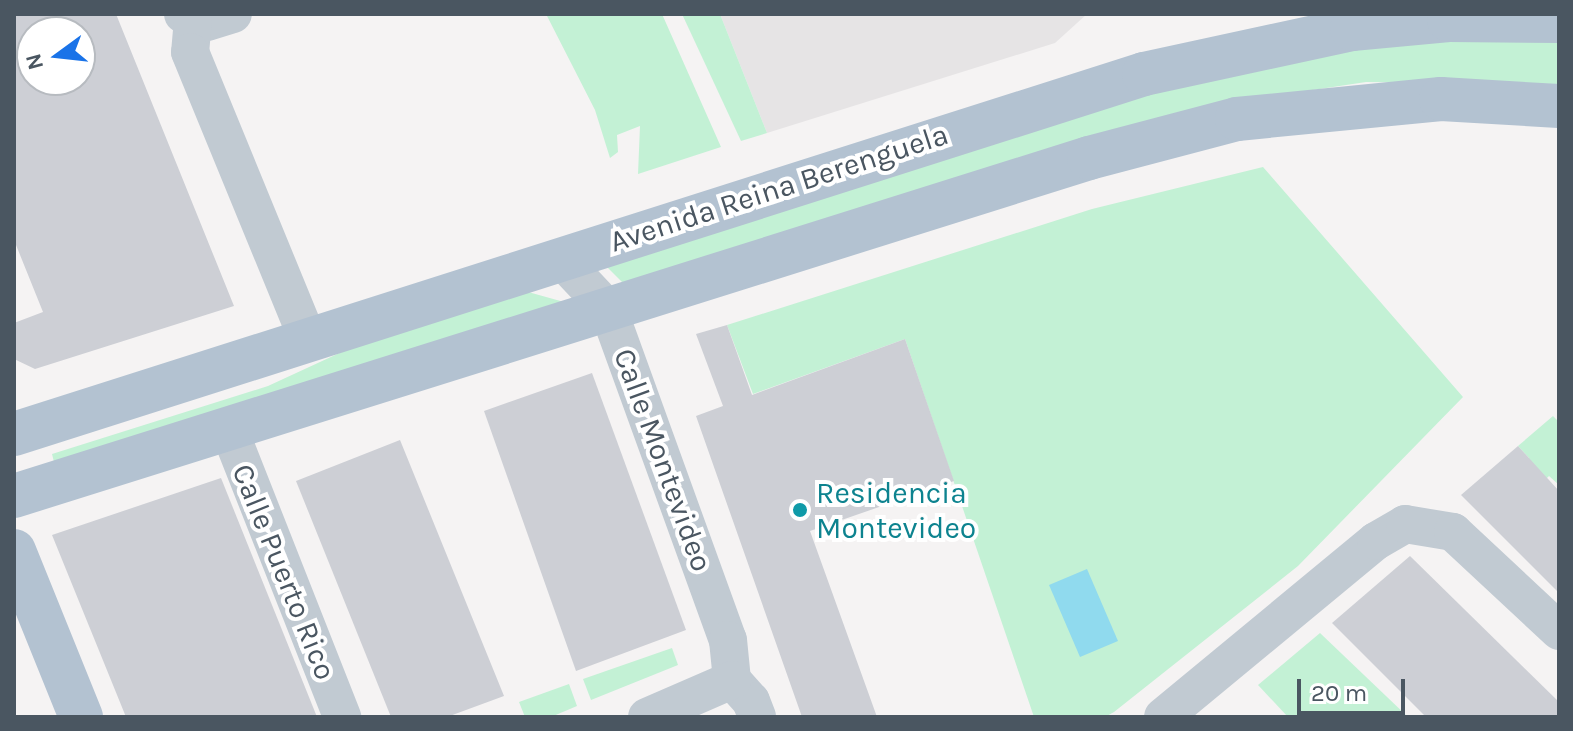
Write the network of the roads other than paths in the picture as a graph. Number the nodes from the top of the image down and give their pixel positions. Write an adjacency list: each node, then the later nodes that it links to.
1 (233, 14): 2 (street)
2 (188, 17): 7 (street)
3 (1559, 21): 5 (main road, Avenida Reina Berenguela)
4 (1559, 106): 6 (main road, Avenida Reina Berenguela)
5 (560, 258): 6 (street, Calle Montevideo); 7 (main road, Avenida Reina Berenguela)
6 (608, 309): 8 (main road, Avenida Reina Berenguela); 13 (street, Calle Montevideo)
7 (308, 340): 9 (main road, Avenida Reina Berenguela)
8 (228, 427): 10 (main road, Avenida Reina Berenguela); 15 (street, Calle Puerto Rico)
9 (14, 434)
10 (14, 496)
11 (14, 551): 14 (main road)
12 (1559, 631): 18 (street)
13 (732, 680): 16 (street); 17 (street)
14 (81, 717)
15 (342, 717)
16 (647, 717)
17 (757, 717)
18 (1163, 717)

